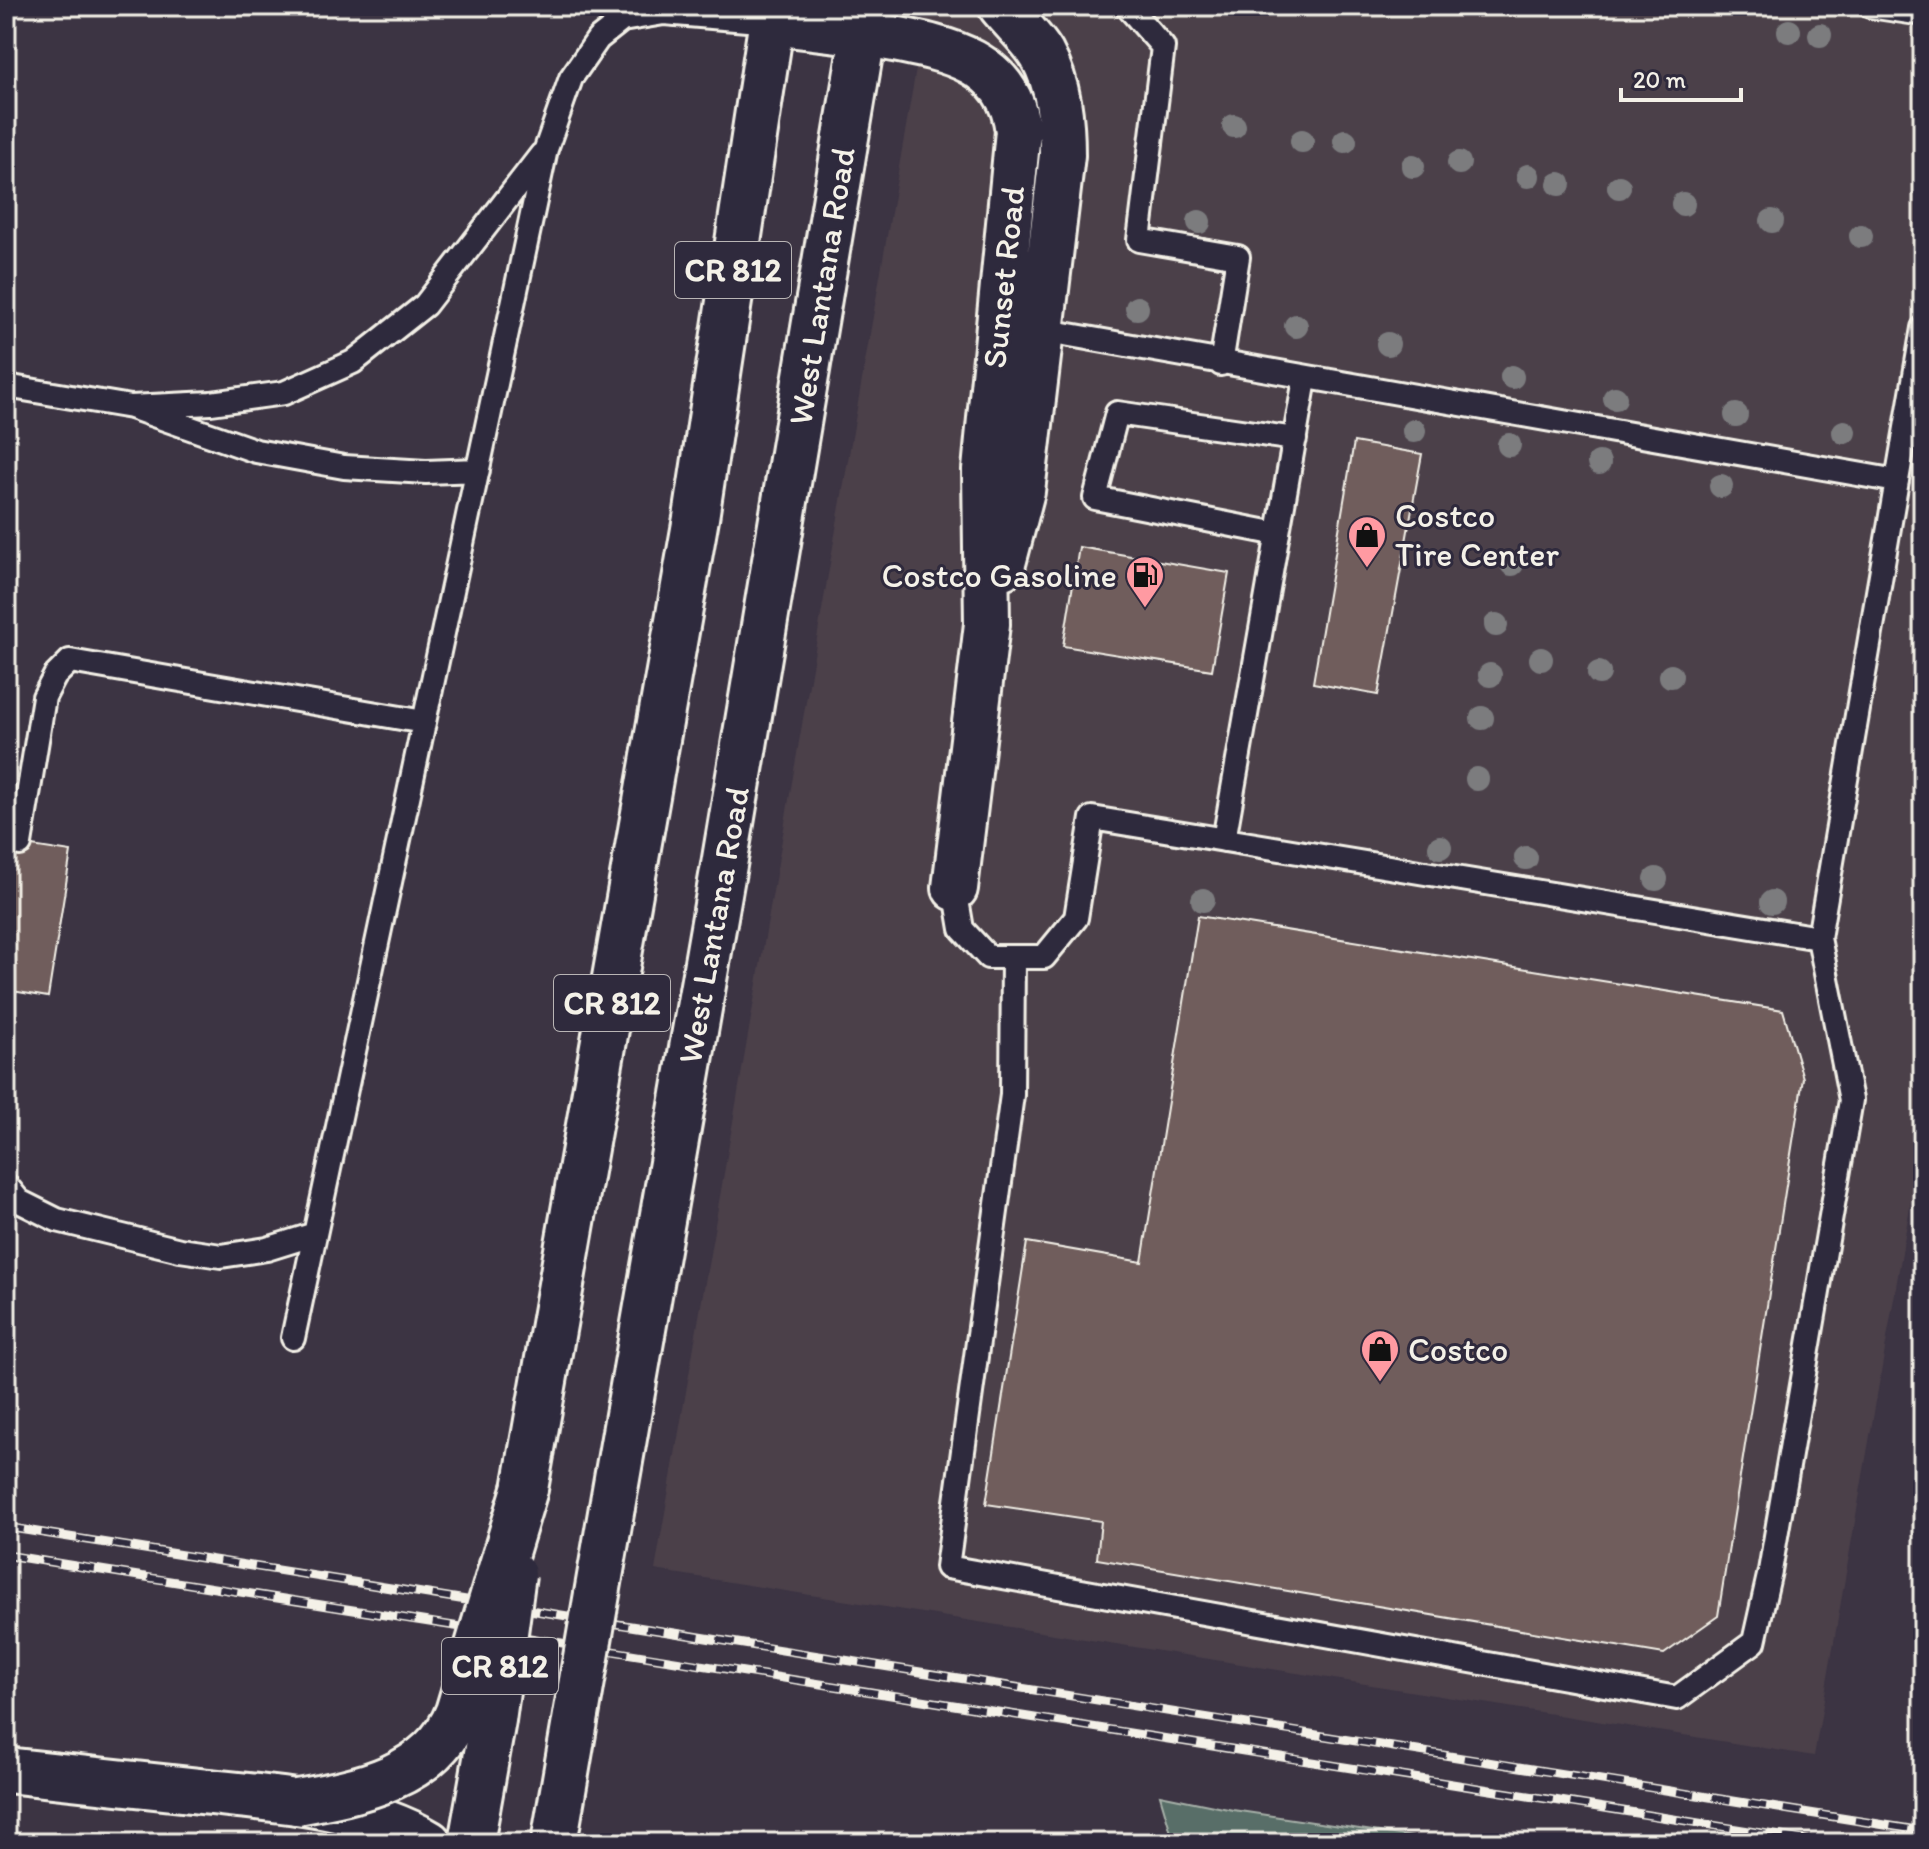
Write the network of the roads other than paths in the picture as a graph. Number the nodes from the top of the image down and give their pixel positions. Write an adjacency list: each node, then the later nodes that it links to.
1 (1001, 6): 10 (main road, Sunset Road)
2 (1127, 6): 11 (lane)
3 (1870, 6): 5 (lane)
4 (772, 14): 6 (main road, Sunset Road); 7 (lane); 29 (main road, CR 812)
5 (1923, 14)
6 (865, 20): 8 (main road, Sunset Road); 34 (main road, West Lantana Road / CR 812, bridge)
7 (546, 149): 14 (lane); 16 (lane)
8 (999, 312): 10 (lane); 19 (main road, Sunset Road)
9 (1923, 328): 17 (lane)
10 (1041, 331): 11 (lane); 19 (main road, Sunset Road)
11 (1221, 364): 12 (lane)
12 (1305, 379): 15 (lane); 17 (lane)
13 (6, 386): 14 (lane)
14 (131, 407): 16 (lane)
15 (1295, 439): 18 (lane); 18 (lane)
16 (478, 470): 20 (lane)
17 (1897, 481): 24 (lane)
18 (1278, 534): 21 (lane)
19 (987, 624): 23 (main road, Sunset Road)
20 (424, 722): 22 (lane); 27 (lane)
21 (1224, 840): 24 (lane); 25 (lane)
22 (20, 844)
23 (955, 888): 25 (lane)
24 (1819, 938): 25 (lane)
25 (1013, 957)
26 (6, 1185): 27 (lane)
27 (315, 1234): 28 (lane)
28 (293, 1338)
29 (525, 1489): 31 (main road, bridge); 33 (main road, CR 812, bridge)
30 (6, 1770): 31 (main road)
31 (297, 1802): 32 (main road)
32 (429, 1843)
33 (471, 1843)
34 (554, 1843)

